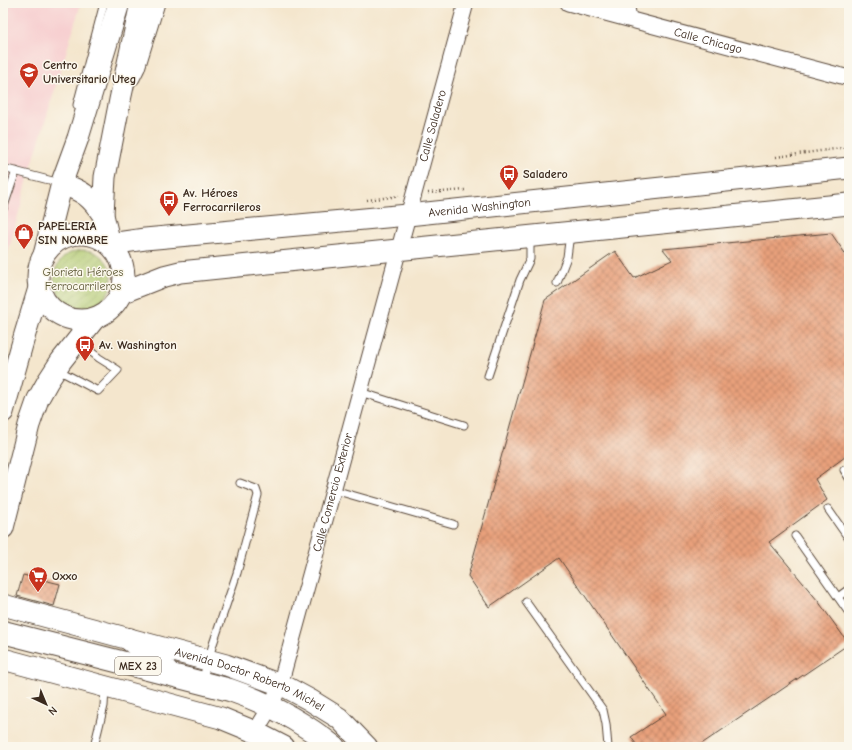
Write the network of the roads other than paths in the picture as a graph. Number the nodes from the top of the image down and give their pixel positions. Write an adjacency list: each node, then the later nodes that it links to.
1 (104, 3): 11 (lane)
2 (118, 3): 16 (main road)
3 (141, 3): 10 (main road)
4 (157, 3): 10 (street)
5 (466, 3): 20 (street, Calle Saladero)
6 (568, 3): 8 (street, Calle Chicago)
7 (626, 3): 8 (street)
8 (629, 18): 9 (street, Calle Chicago)
9 (849, 78)
10 (120, 100): 19 (main road)
11 (76, 109)
12 (70, 140): 16 (lane)
13 (3, 168): 15 (lane)
14 (849, 168): 20 (main road, Avenida Washington)
15 (16, 171): 16 (lane); 18 (lane)
16 (63, 181): 19 (main road); 25 (main road)
17 (849, 204): 21 (main road)
18 (3, 210)
19 (103, 215): 23 (main road)
20 (408, 215): 23 (main road, Avenida Washington); 24 (street, Calle Saladero)
21 (570, 232): 22 (main road); 26 (lane)
22 (530, 236): 24 (main road); 32 (lane)
23 (110, 244): 25 (main road); 28 (main road)
24 (399, 249): 28 (main road); 33 (street, Calle Comercio Exterior)
25 (44, 255): 27 (main road)
26 (557, 283)
27 (40, 288): 29 (main road); 34 (main road)
28 (121, 293): 29 (main road)
29 (95, 318): 30 (main road)
30 (77, 340): 31 (main road); 31 (lane)
31 (56, 369): 42 (main road)
32 (488, 376)
33 (360, 392): 35 (lane); 39 (street, Calle Comercio Exterior)
34 (3, 412)
35 (464, 425)
36 (844, 470): 37 (lane)
37 (849, 478)
38 (240, 483): 54 (lane)
39 (334, 490): 41 (lane); 59 (street, Calle Comercio Exterior)
40 (828, 509): 44 (lane)
41 (453, 524)
42 (3, 528)
43 (795, 536): 46 (lane)
44 (849, 539)
45 (849, 589): 46 (lane)
46 (838, 597): 49 (lane)
47 (526, 602): 69 (lane)
48 (3, 605): 52 (main road, Avenida Doctor Roberto Michel)
49 (849, 613)
50 (3, 632): 51 (main road, Avenida Doctor Roberto Michel / MEX 23)
51 (28, 638): 53 (main road, Avenida Doctor Roberto Michel / MEX 23); 55 (main road)
52 (129, 639): 54 (main road, Avenida Doctor Roberto Michel); 57 (main road)
53 (69, 649): 56 (main road); 57 (main road, Avenida Doctor Roberto Michel / MEX 23)
54 (208, 660): 58 (lane); 59 (main road, Avenida Doctor Roberto Michel)
55 (12, 661): 56 (main road)
56 (63, 675): 60 (main road)
57 (175, 676): 58 (main road, Avenida Doctor Roberto Michel / MEX 23); 61 (main road)
58 (207, 684): 62 (main road, Avenida Doctor Roberto Michel / MEX 23); 63 (main road)
59 (280, 685): 62 (street, Calle Comercio Exterior); 65 (main road, Avenida Doctor Roberto Michel)
60 (106, 687): 61 (main road); 66 (lane)
61 (171, 704): 63 (main road)
62 (271, 706): 64 (street, Calle Comercio Exterior); 68 (main road, Avenida Doctor Roberto Michel / MEX 23)
63 (204, 713): 64 (main road)
64 (255, 732): 67 (main road)
65 (357, 744)
66 (94, 747)
67 (284, 747)
68 (334, 747)
69 (608, 747)

